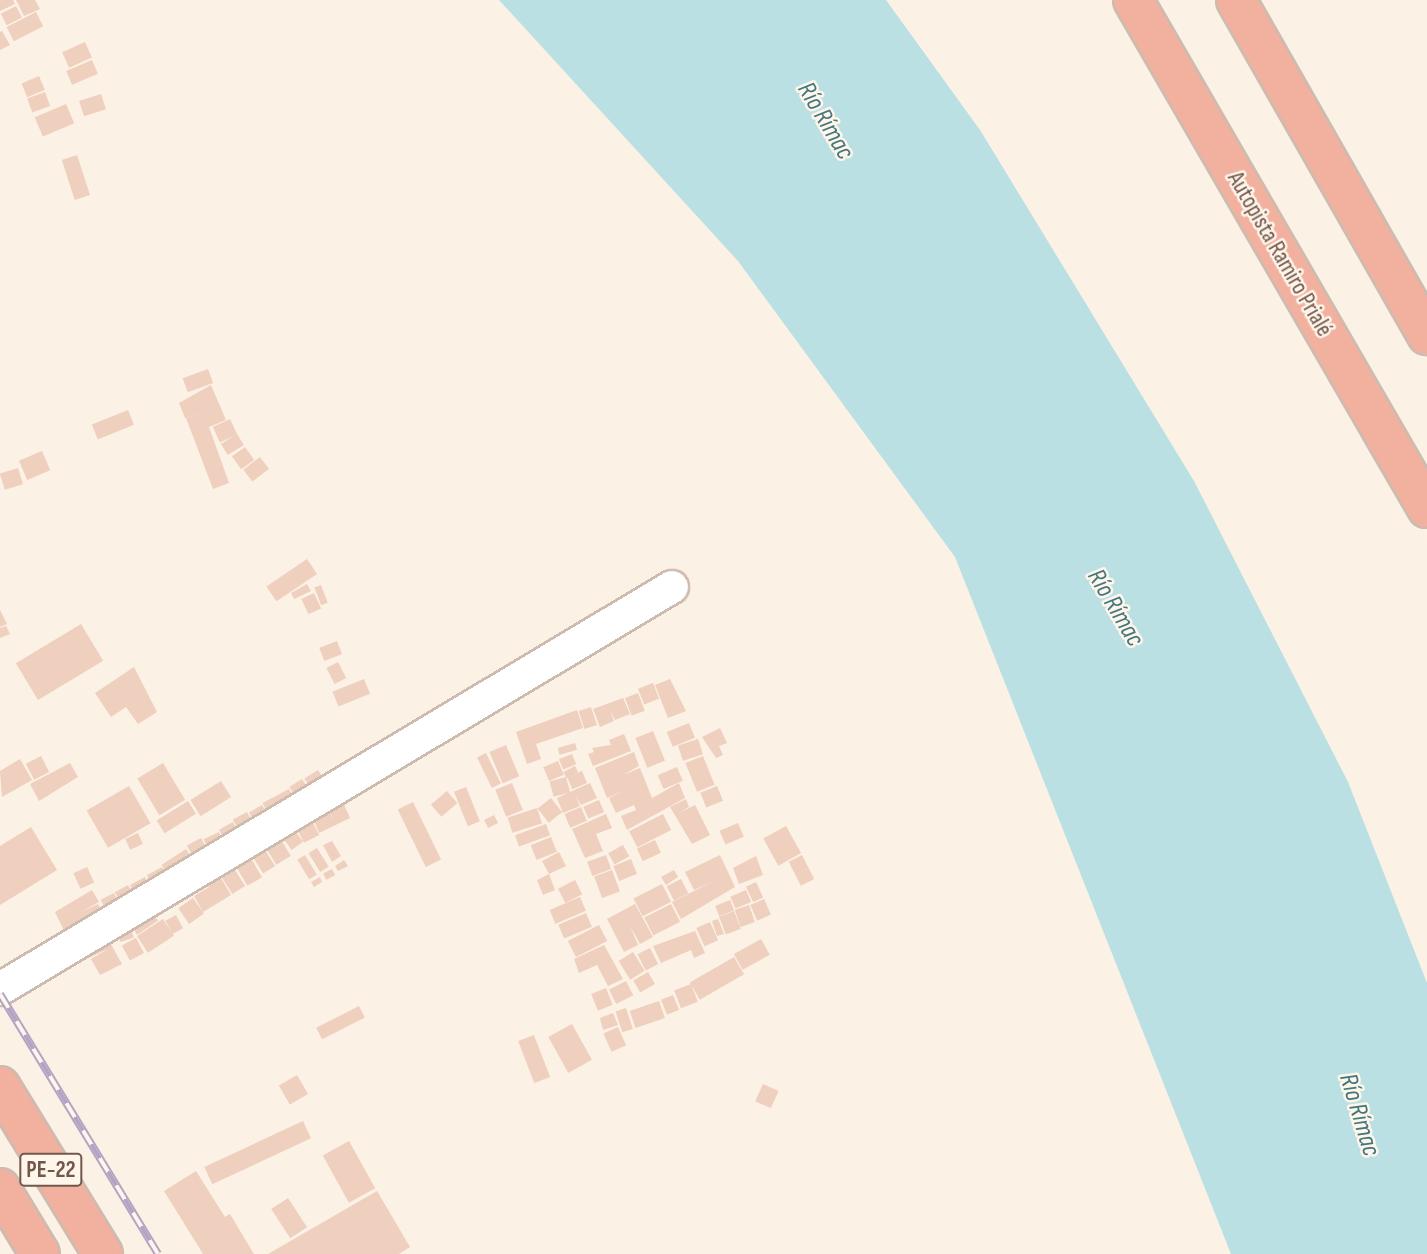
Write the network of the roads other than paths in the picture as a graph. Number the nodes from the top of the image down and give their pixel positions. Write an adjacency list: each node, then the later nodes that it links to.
1 (1133, 0): 4 (highway, Autopista Ramiro Prialé)
2 (1236, 0): 3 (highway)
3 (1427, 335)
4 (1427, 508)
5 (672, 587): 6 (street)
6 (0, 989)
7 (0, 1086): 10 (highway, PE-22)
8 (0, 1188): 9 (highway, PE-22)
9 (40, 1254)
10 (103, 1254)

